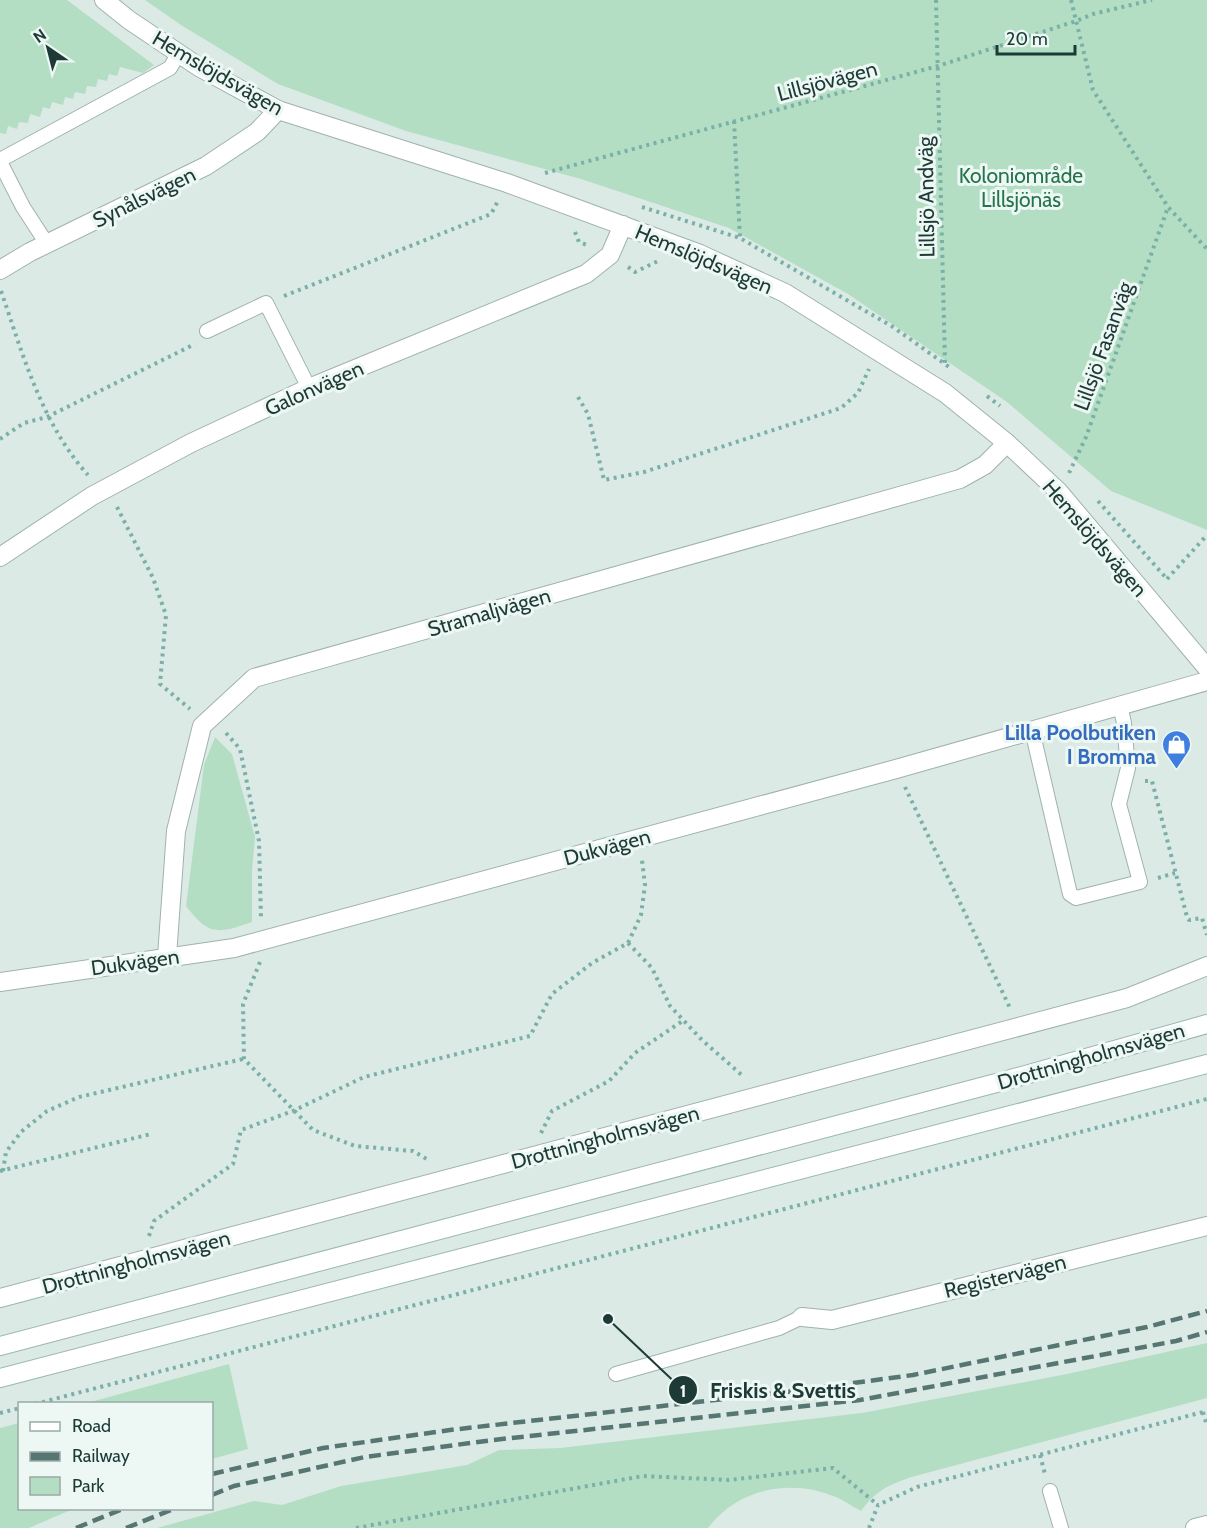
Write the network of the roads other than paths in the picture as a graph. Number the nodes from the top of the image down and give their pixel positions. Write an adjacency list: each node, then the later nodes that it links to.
1 (104, 0): 2 (street, Hemslöjdsvägen)
2 (179, 53): 3 (street, Hemslöjdsvägen); 4 (lane)
3 (278, 110): 5 (street, Hemslöjdsvägen); 6 (street, Synålsvägen)
4 (0, 161): 6 (lane)
5 (623, 225): 9 (street, Galonvägen); 10 (street, Hemslöjdsvägen)
6 (48, 244): 7 (street, Synålsvägen)
7 (0, 270)
8 (207, 331): 9 (lane)
9 (309, 388): 11 (street, Galonvägen)
10 (1007, 443): 12 (street, Hemslöjdsvägen); 16 (street, Stramaljvägen)
11 (0, 557)
12 (1207, 668)
13 (1207, 681): 14 (street, Dukvägen)
14 (1120, 705): 15 (street, Dukvägen); 15 (lane)
15 (1032, 730): 16 (street, Dukvägen)
16 (167, 956): 18 (street, Dukvägen)
17 (1207, 966): 22 (street, Drottningholmsvägen)
18 (0, 982)
19 (1207, 1024): 24 (street, Drottningholmsvägen)
20 (1207, 1064): 26 (street, Drottningholmsvägen)
21 (1207, 1226): 23 (street, Registervägen)
22 (0, 1298)
23 (802, 1317): 25 (lane)
24 (0, 1346)
25 (616, 1374)
26 (0, 1378)
27 (1050, 1491): 29 (lane)
28 (1207, 1525): 30 (street)
29 (1060, 1528)
30 (1195, 1528)

